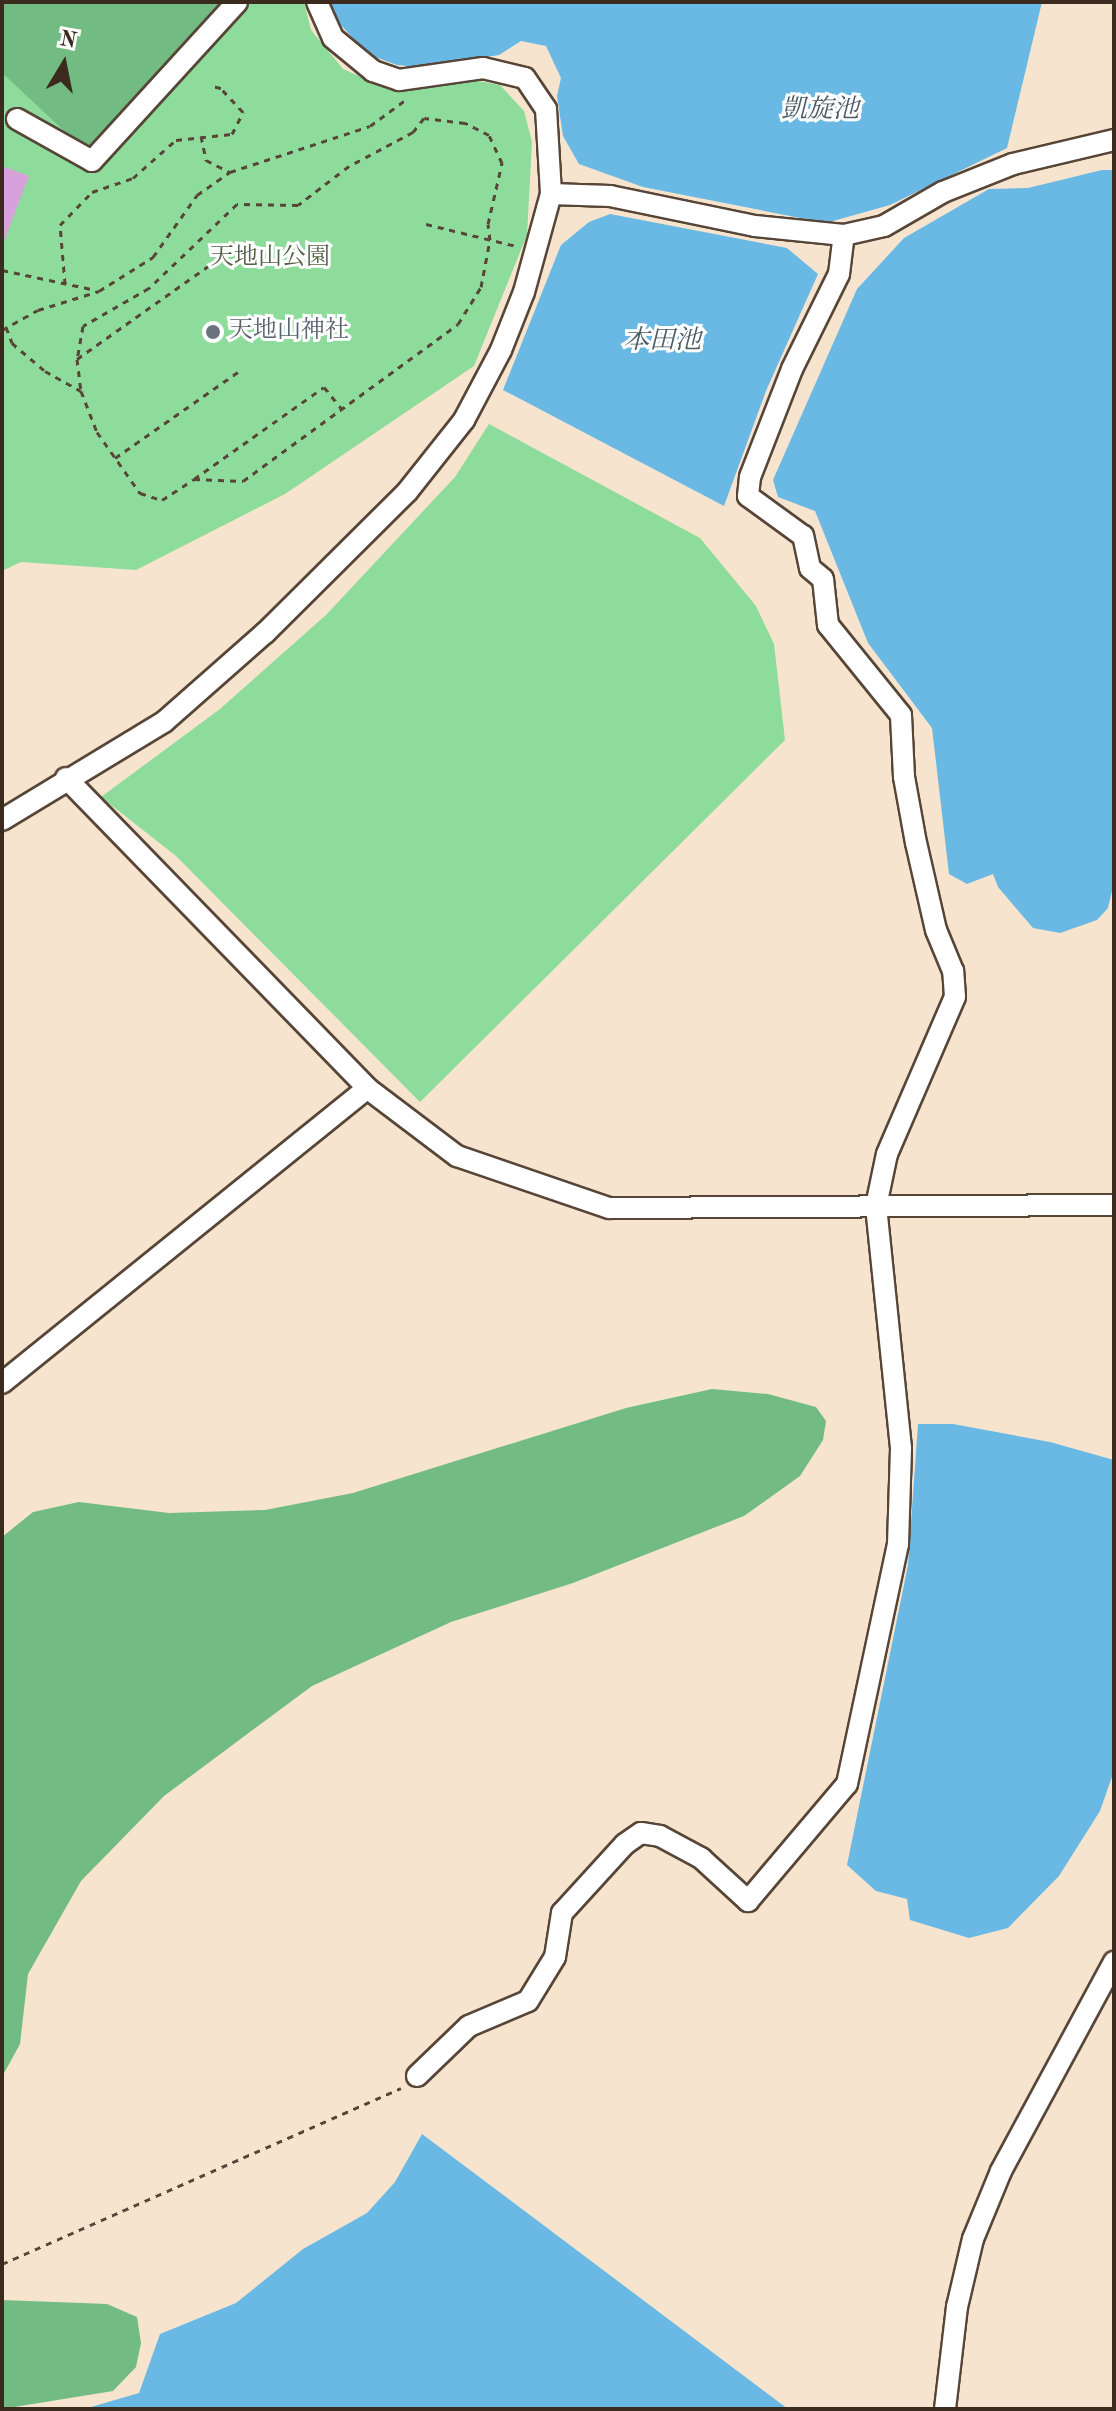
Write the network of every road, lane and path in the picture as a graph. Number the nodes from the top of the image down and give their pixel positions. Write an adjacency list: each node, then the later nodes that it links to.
1 (237, 2): 5 (street)
2 (317, 2): 3 (street)
3 (427, 78): 8 (path); 9 (street)
4 (211, 86): 6 (path)
5 (17, 119)
6 (201, 136): 8 (path); 16 (path)
7 (1114, 140): 11 (street)
8 (230, 172): 17 (path)
9 (551, 194): 11 (street); 14 (street)
10 (426, 224): 12 (path)
11 (844, 235): 29 (street)
12 (490, 240): 14 (path); 19 (path); 22 (path)
13 (234, 248): 19 (path)
14 (536, 251): 25 (street)
15 (2, 270): 16 (path)
16 (65, 284): 17 (path)
17 (99, 291): 18 (path)
18 (4, 328): 21 (path)
19 (77, 359): 21 (path)
20 (238, 372): 23 (path)
21 (81, 391): 23 (path)
22 (342, 409): 24 (path); 24 (path)
23 (115, 458): 24 (path)
24 (194, 479)
25 (66, 778): 26 (street); 27 (street)
26 (2, 820)
27 (367, 1088): 29 (street); 30 (street)
28 (1114, 1205): 29 (street)
29 (876, 1206): 32 (street)
30 (2, 1383)
31 (1114, 1962): 34 (street)
32 (417, 2076): 33 (path)
33 (2, 2264)
34 (945, 2409)

